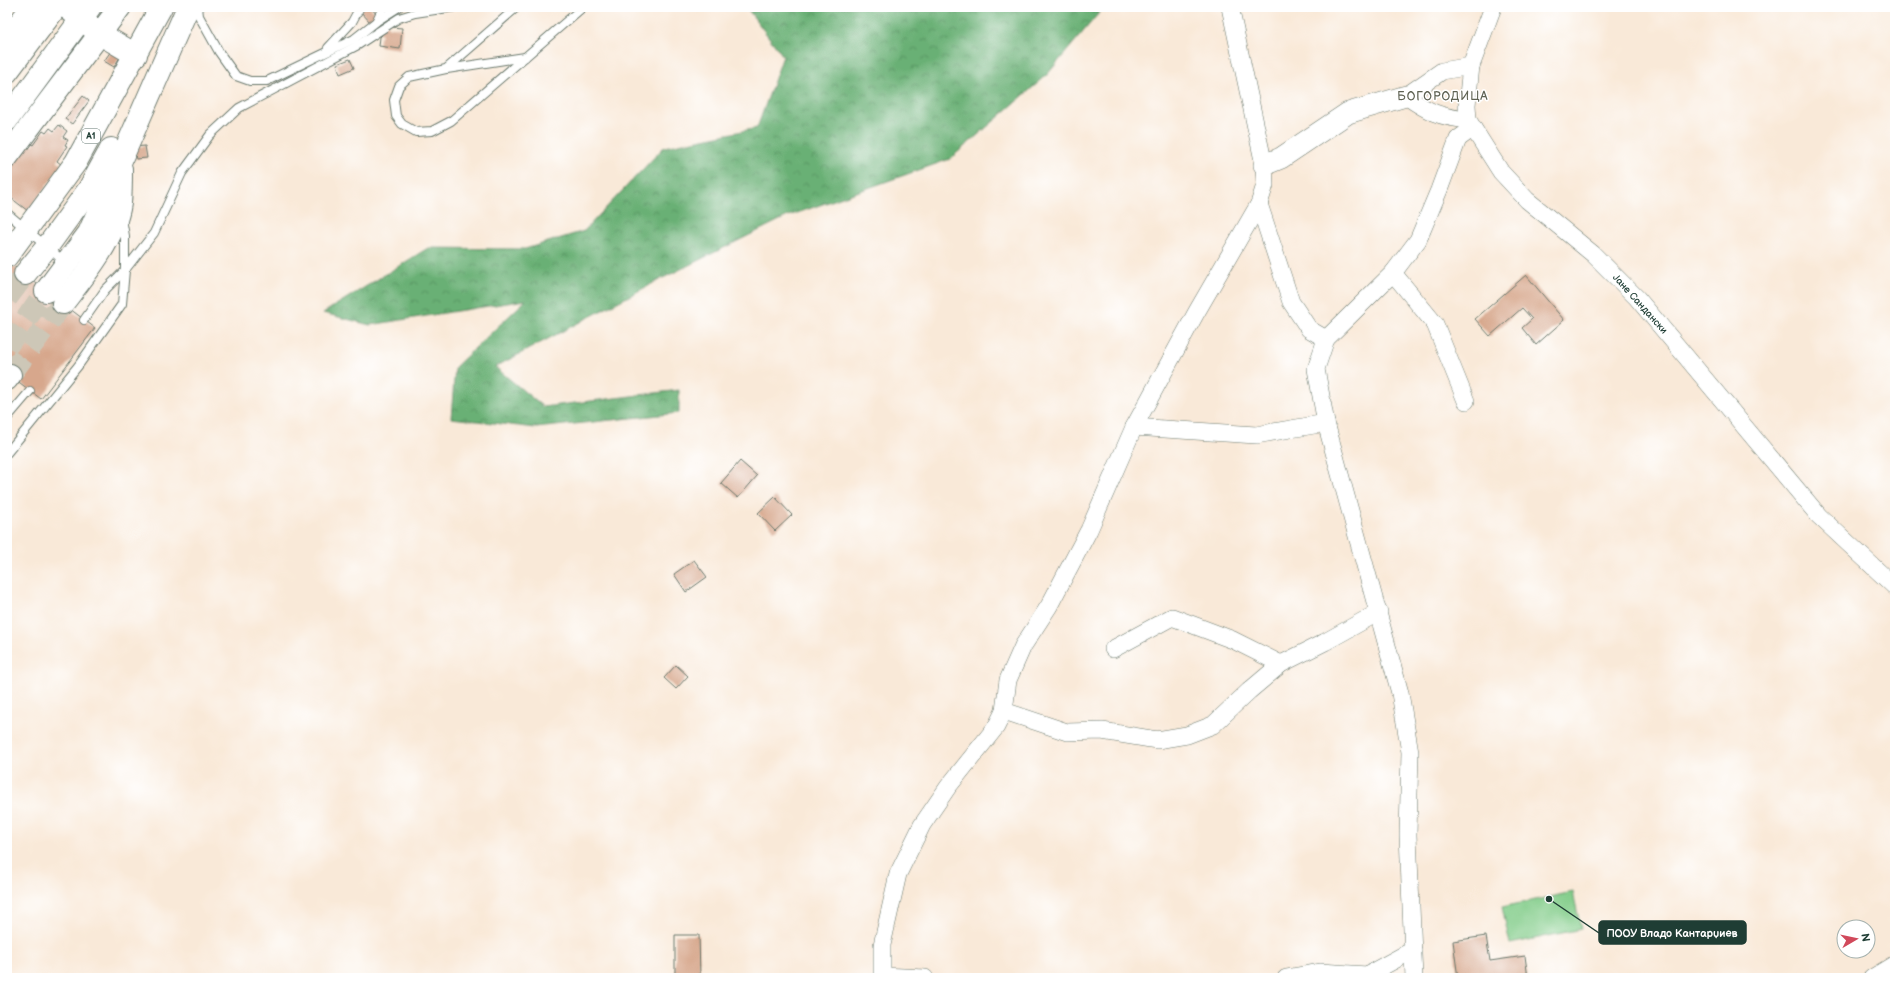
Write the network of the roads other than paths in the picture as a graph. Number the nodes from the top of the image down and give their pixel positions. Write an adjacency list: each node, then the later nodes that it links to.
1 (32, 7): 19 (highway)
2 (56, 7): 25 (highway)
3 (120, 7): 18 (highway)
4 (161, 7): 20 (highway, A1)
5 (174, 7): 36 (highway)
6 (188, 7): 29 (highway)
7 (198, 7): 21 (lane)
8 (360, 7): 21 (lane)
9 (383, 7): 17 (lane)
10 (399, 7): 17 (lane)
11 (455, 7): 17 (lane)
12 (517, 7): 24 (lane)
13 (583, 7): 22 (lane)
14 (1230, 7): 31 (street)
15 (1493, 7): 23 (street)
16 (78, 11): 18 (highway); 27 (highway)
17 (379, 24): 21 (lane); 38 (lane)
18 (100, 34): 20 (highway); 30 (highway)
19 (7, 40)
20 (136, 55): 35 (highway, A1)
21 (320, 55)
22 (525, 57): 24 (lane); 24 (lane)
23 (1471, 66): 26 (street); 28 (street)
24 (446, 69)
25 (7, 72)
26 (1406, 96): 28 (street); 31 (street)
27 (7, 120)
28 (1470, 124): 40 (street); 51 (street, Јане Сандански)
29 (122, 155): 32 (highway); 39 (highway)
30 (7, 157)
31 (1264, 165): 33 (street)
32 (120, 204): 38 (lane); 39 (highway)
33 (1259, 204): 44 (street); 49 (street)
34 (7, 213): 35 (lane)
35 (28, 229): 36 (lane); 37 (highway, A1)
36 (47, 247): 39 (lane); 41 (highway)
37 (7, 256)
38 (125, 270): 43 (lane); 50 (lane)
39 (75, 271): 42 (highway)
40 (1393, 273): 44 (street); 46 (street)
41 (24, 274)
42 (55, 297)
43 (84, 320)
44 (1326, 339): 48 (street)
45 (30, 391): 47 (lane)
46 (1466, 401)
47 (7, 418)
48 (1326, 423): 49 (street); 52 (street)
49 (1134, 427): 55 (street)
50 (7, 453)
51 (1891, 579)
52 (1379, 612): 54 (street); 56 (street)
53 (1113, 649): 54 (street)
54 (1281, 664): 55 (street)
55 (1004, 711): 58 (street)
56 (1413, 950): 59 (street); 62 (street)
57 (1895, 964): 63 (street)
58 (882, 977): 60 (street)
59 (1369, 977): 61 (street)
60 (925, 978)
61 (1286, 978)
62 (1414, 978)
63 (1872, 978)

